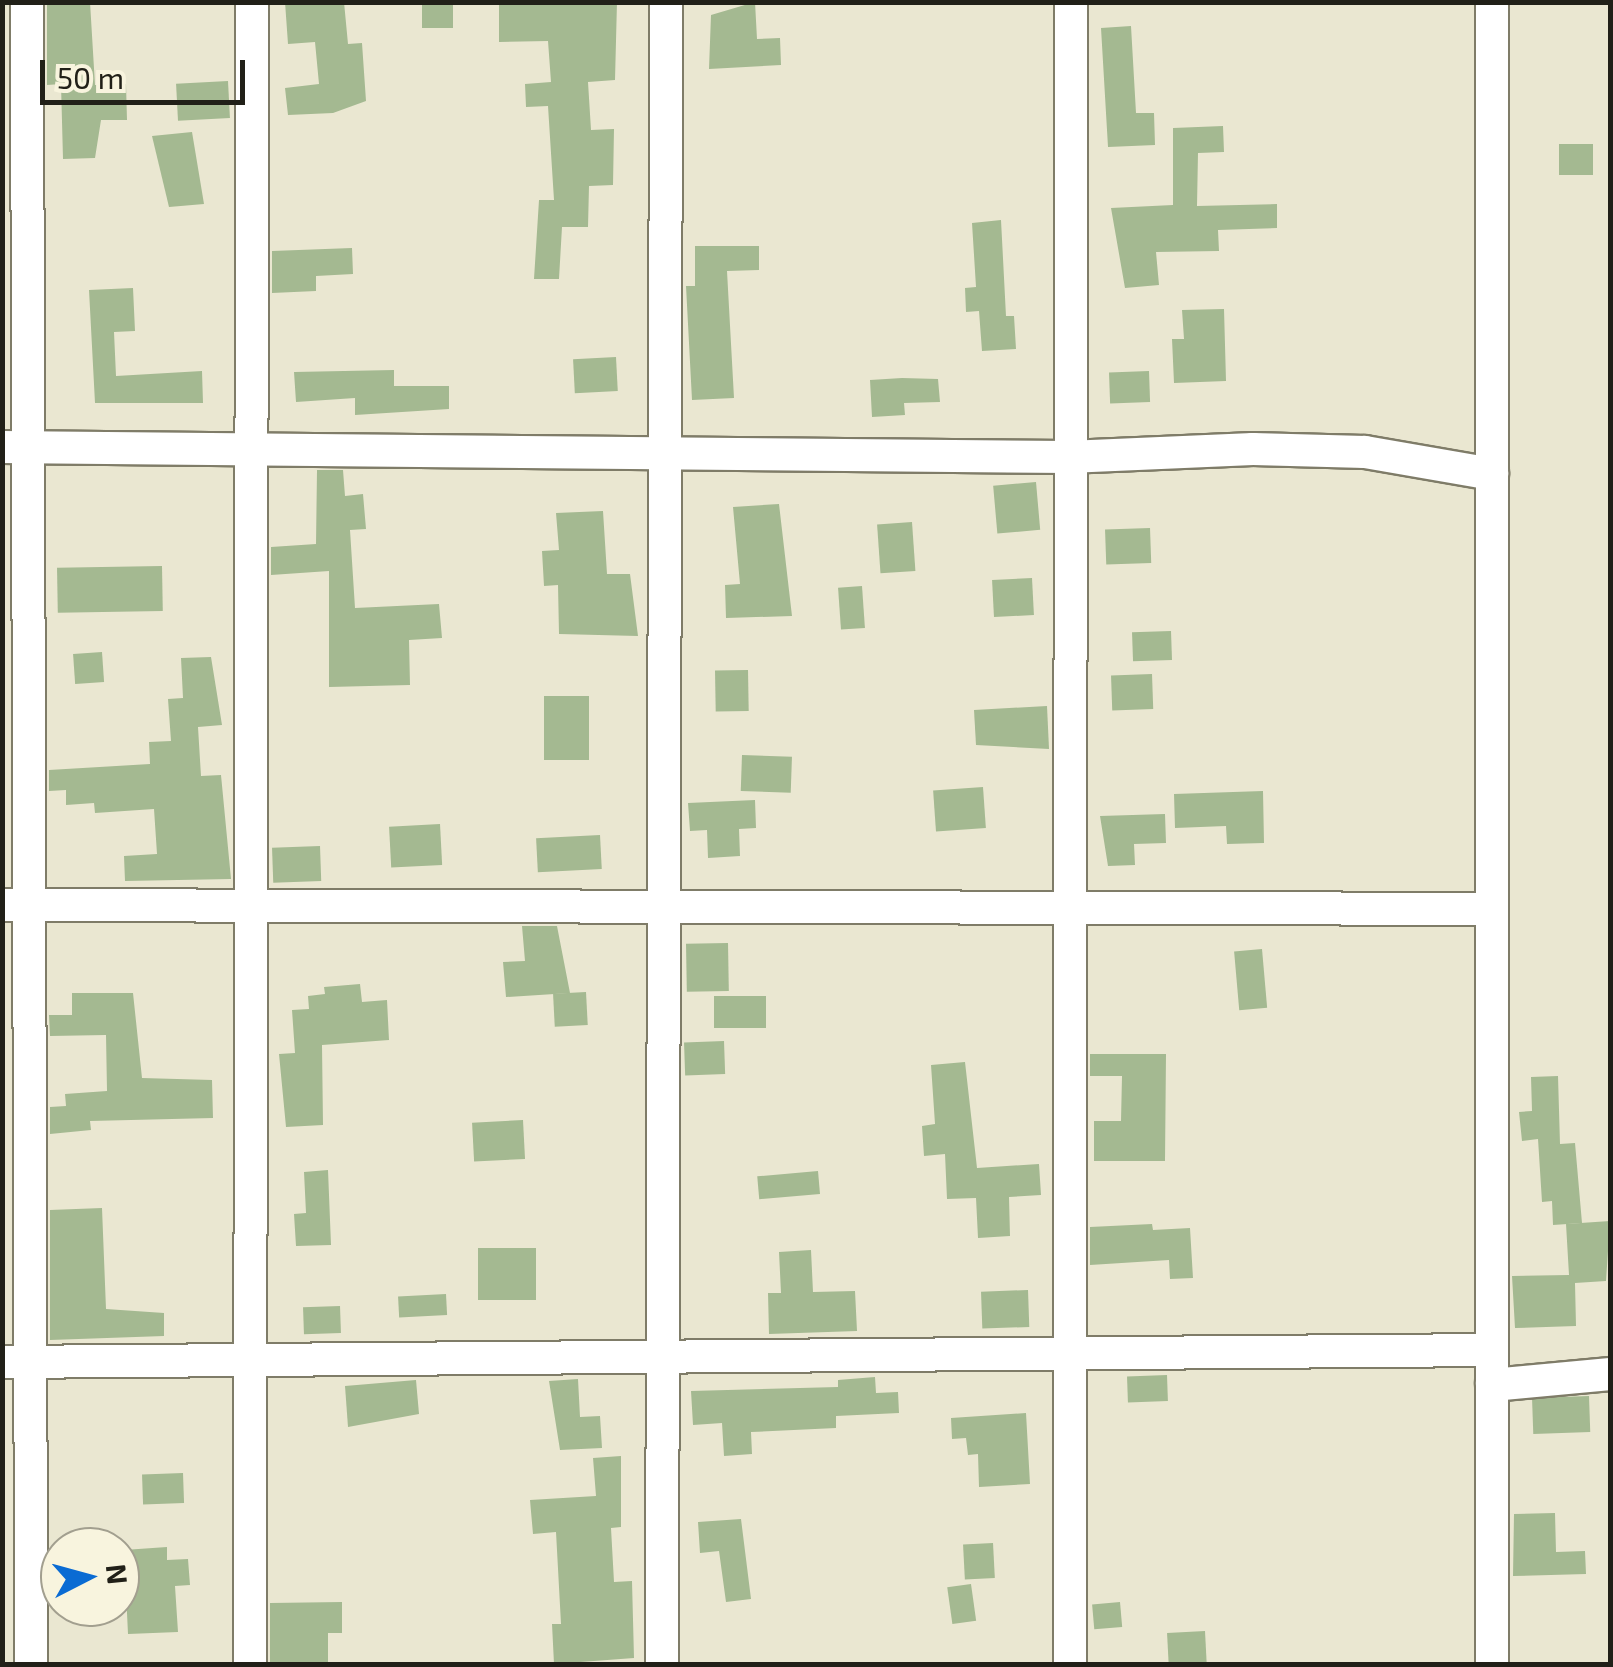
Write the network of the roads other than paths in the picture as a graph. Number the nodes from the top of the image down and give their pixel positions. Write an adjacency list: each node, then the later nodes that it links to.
1 (26, 2): 6 (street)
2 (252, 2): 7 (street)
3 (666, 2): 8 (street)
4 (1070, 2): 9 (street)
5 (1492, 2): 10 (street)
6 (14, 447): 7 (street); 11 (street)
7 (252, 450): 8 (street); 14 (street)
8 (670, 454): 9 (street); 13 (street)
9 (1068, 456): 10 (street); 12 (street)
10 (1492, 474): 15 (street)
11 (15, 905): 14 (street); 20 (street)
12 (1068, 905): 13 (street); 15 (street); 17 (street)
13 (668, 908): 14 (street); 18 (street)
14 (246, 909): 19 (street)
15 (1492, 909): 16 (street)
16 (1492, 1350): 17 (street); 22 (street)
17 (1069, 1351): 18 (street); 26 (street)
18 (666, 1352): 19 (street); 25 (street)
19 (248, 1360): 20 (street); 24 (street)
20 (16, 1361): 23 (street)
21 (1610, 1374): 22 (street)
22 (1492, 1385): 27 (street)
23 (31, 1664)
24 (250, 1664)
25 (662, 1664)
26 (1070, 1664)
27 (1492, 1664)

